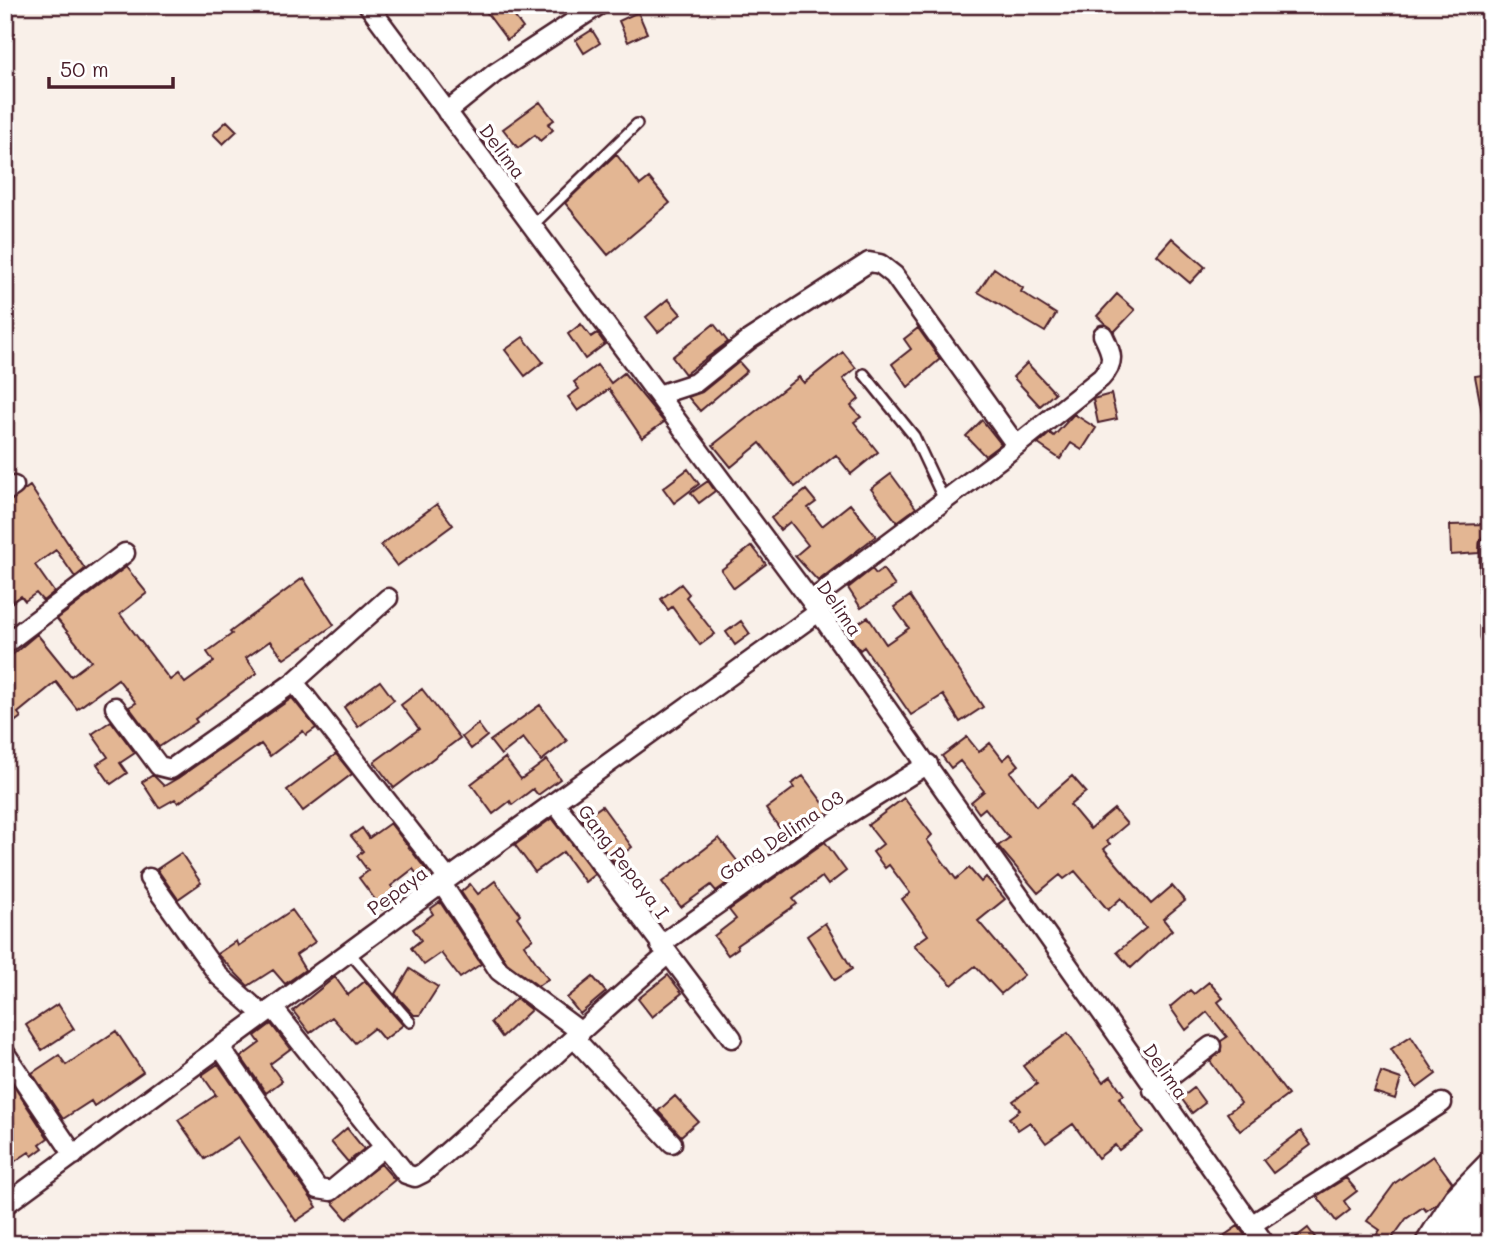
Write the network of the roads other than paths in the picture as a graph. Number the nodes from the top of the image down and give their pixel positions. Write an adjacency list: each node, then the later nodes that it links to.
1 (368, 5): 3 (street, Delima)
2 (599, 5): 3 (street)
3 (447, 112): 5 (street, Delima)
4 (637, 124): 5 (lane)
5 (532, 226): 8 (street, Delima)
6 (1103, 335): 9 (street, Pepaya)
7 (864, 374): 10 (lane)
8 (658, 395): 9 (street); 14 (street, Delima)
9 (1016, 445): 10 (street, Pepaya)
10 (944, 500): 14 (street, Pepaya)
11 (1490, 545): 15 (street)
12 (125, 553): 16 (street)
13 (388, 598): 17 (street)
14 (814, 607): 19 (street, Delima); 20 (street, Pepaya)
15 (1490, 636)
16 (5, 644)
17 (293, 682): 18 (street); 22 (street)
18 (115, 707)
19 (928, 764): 23 (street, Gang Delima 03); 32 (street, Delima)
20 (555, 803): 22 (street, Pepaya); 23 (street, Gang Pepaya I)
21 (149, 877): 25 (street)
22 (445, 881): 24 (street, Pepaya); 27 (street)
23 (664, 950): 27 (street, Gang Delima 03); 28 (street, Gang Pepaya I)
24 (349, 952): 25 (street, Pepaya); 26 (lane)
25 (268, 1011): 30 (street, Pepaya); 35 (street)
26 (410, 1023)
27 (578, 1035): 34 (street); 35 (street, Gang Delima 03)
28 (732, 1038)
29 (1211, 1046): 32 (street)
30 (220, 1047): 35 (street); 36 (street, Pepaya)
31 (5, 1053): 36 (street)
32 (1153, 1090): 40 (street, Delima)
33 (1442, 1103): 40 (street)
34 (672, 1143)
35 (384, 1147)
36 (74, 1154): 39 (street, Pepaya)
37 (1490, 1167): 42 (main road)
38 (1490, 1199): 43 (main road)
39 (5, 1205)
40 (1251, 1225): 41 (street, Delima)
41 (1265, 1244)
42 (1430, 1244)
43 (1456, 1244)

